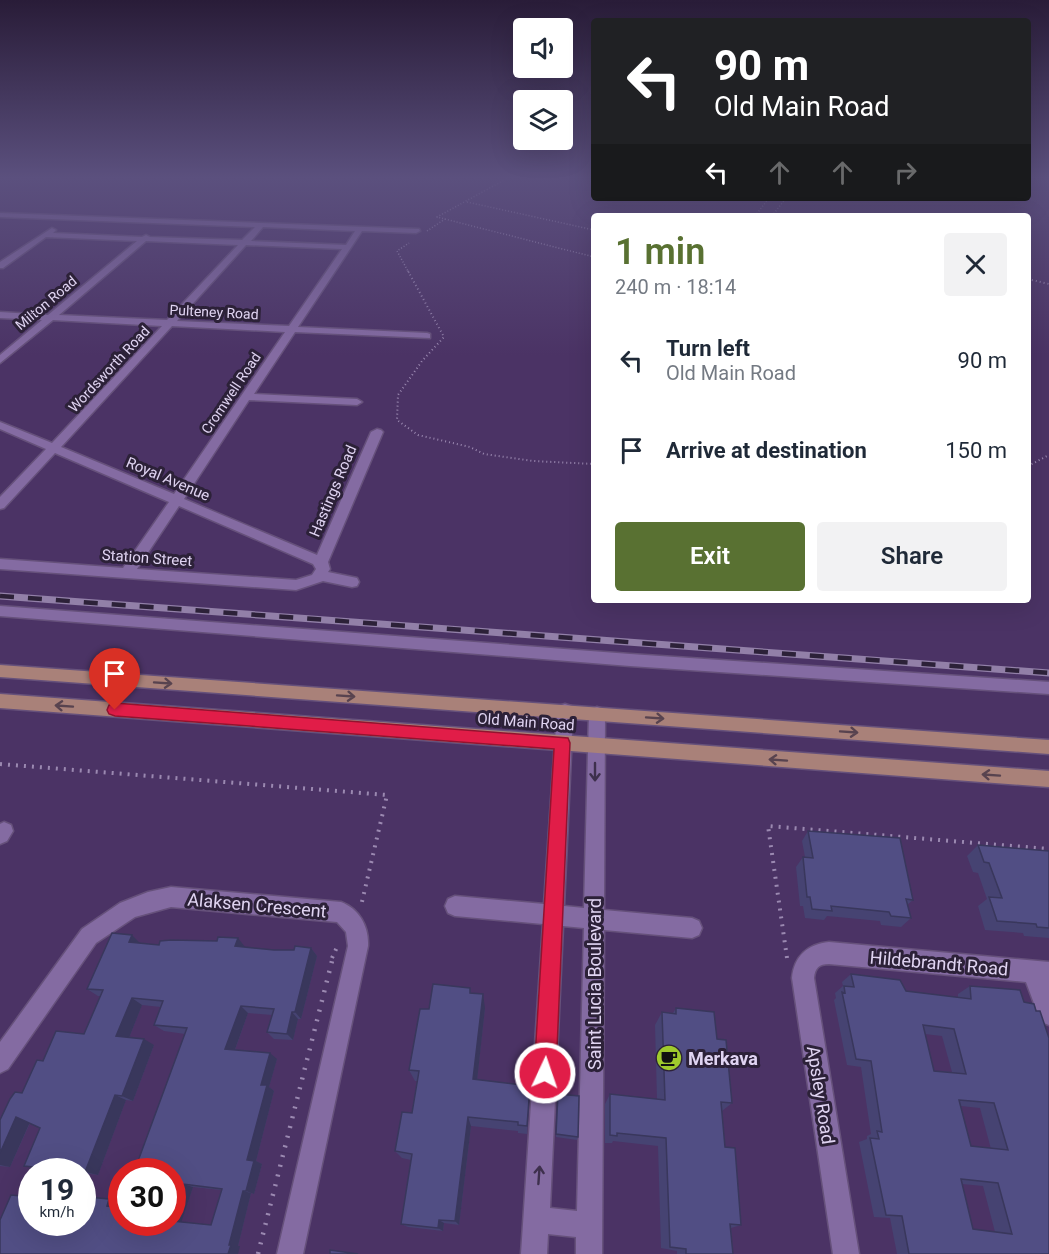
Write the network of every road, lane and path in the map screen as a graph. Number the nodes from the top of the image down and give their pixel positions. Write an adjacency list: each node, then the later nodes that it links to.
1 (41, 238): 11 (street)
2 (107, 238): 7 (street)
3 (250, 238): 8 (street, Wordsworth Road)
4 (354, 238): 9 (street, Cromwell Road)
5 (414, 238): 26 (path)
6 (518, 238): 10 (path)
7 (143, 239): 8 (street); 15 (street, Milton Road)
8 (245, 243): 9 (street); 16 (street, Wordsworth Road)
9 (348, 247): 17 (street, Cromwell Road)
10 (591, 256)
11 (0, 266)
12 (1031, 280): 13 (path)
13 (1049, 284)
14 (0, 315): 15 (street, Pulteney Road)
15 (50, 318): 16 (street, Pulteney Road); 19 (street, Milton Road)
16 (170, 323): 17 (street, Pulteney Road); 24 (street, Wordsworth Road)
17 (292, 329): 18 (street, Pulteney Road); 20 (street, Cromwell Road)
18 (427, 336)
19 (0, 360)
20 (246, 397): 21 (street); 28 (street, Cromwell Road)
21 (357, 402)
22 (0, 425): 24 (street, Royal Avenue)
23 (377, 432): 31 (street, Hastings Road)
24 (53, 448): 28 (street, Royal Avenue); 29 (street, Wordsworth Road)
25 (1049, 455): 27 (path)
26 (591, 464)
27 (1031, 464)
28 (176, 500): 31 (street, Royal Avenue); 32 (street, Cromwell Road)
29 (0, 505)
30 (0, 564): 32 (street, Station Street)
31 (321, 567): 32 (street, Station Street); 33 (street, Royal Avenue)
32 (127, 573)
33 (352, 582)
34 (0, 611): 36 (street)
35 (0, 671): 38 (main road, Old Main Road, one-way to 38)
36 (1049, 688)
37 (0, 701): 40 (main road, Old Main Road, one-way to 37)
38 (565, 711): 39 (main road, Old Main Road); 40 (street)
39 (597, 714): 41 (street, Saint Lucia Boulevard); 42 (main road, Old Main Road, one-way to 42)
40 (562, 743): 41 (main road, Old Main Road); 47 (street)
41 (595, 746): 44 (main road, Old Main Road, one-way to 41); 48 (street, Saint Lucia Boulevard, one-way to 48)
42 (1049, 747)
43 (0, 764): 49 (path)
44 (1049, 779)
45 (1049, 849): 51 (path)
46 (455, 906): 47 (street)
47 (553, 915): 48 (street); 55 (street, one-way to 47)
48 (594, 919): 50 (street); 56 (street, Saint Lucia Boulevard)
49 (356, 927): 54 (street, Alaksen Crescent); 57 (path); 58 (street)
50 (692, 928)
51 (803, 970): 52 (street, Hildebrandt Road); 61 (street, Apsley Road)
52 (1041, 972): 53 (street)
53 (1049, 1014)
54 (0, 1061)
55 (536, 1219): 56 (street); 59 (street)
56 (590, 1226): 60 (street, Saint Lucia Boulevard)
57 (258, 1254)
58 (290, 1254)
59 (534, 1254)
60 (589, 1254)
61 (846, 1254)

